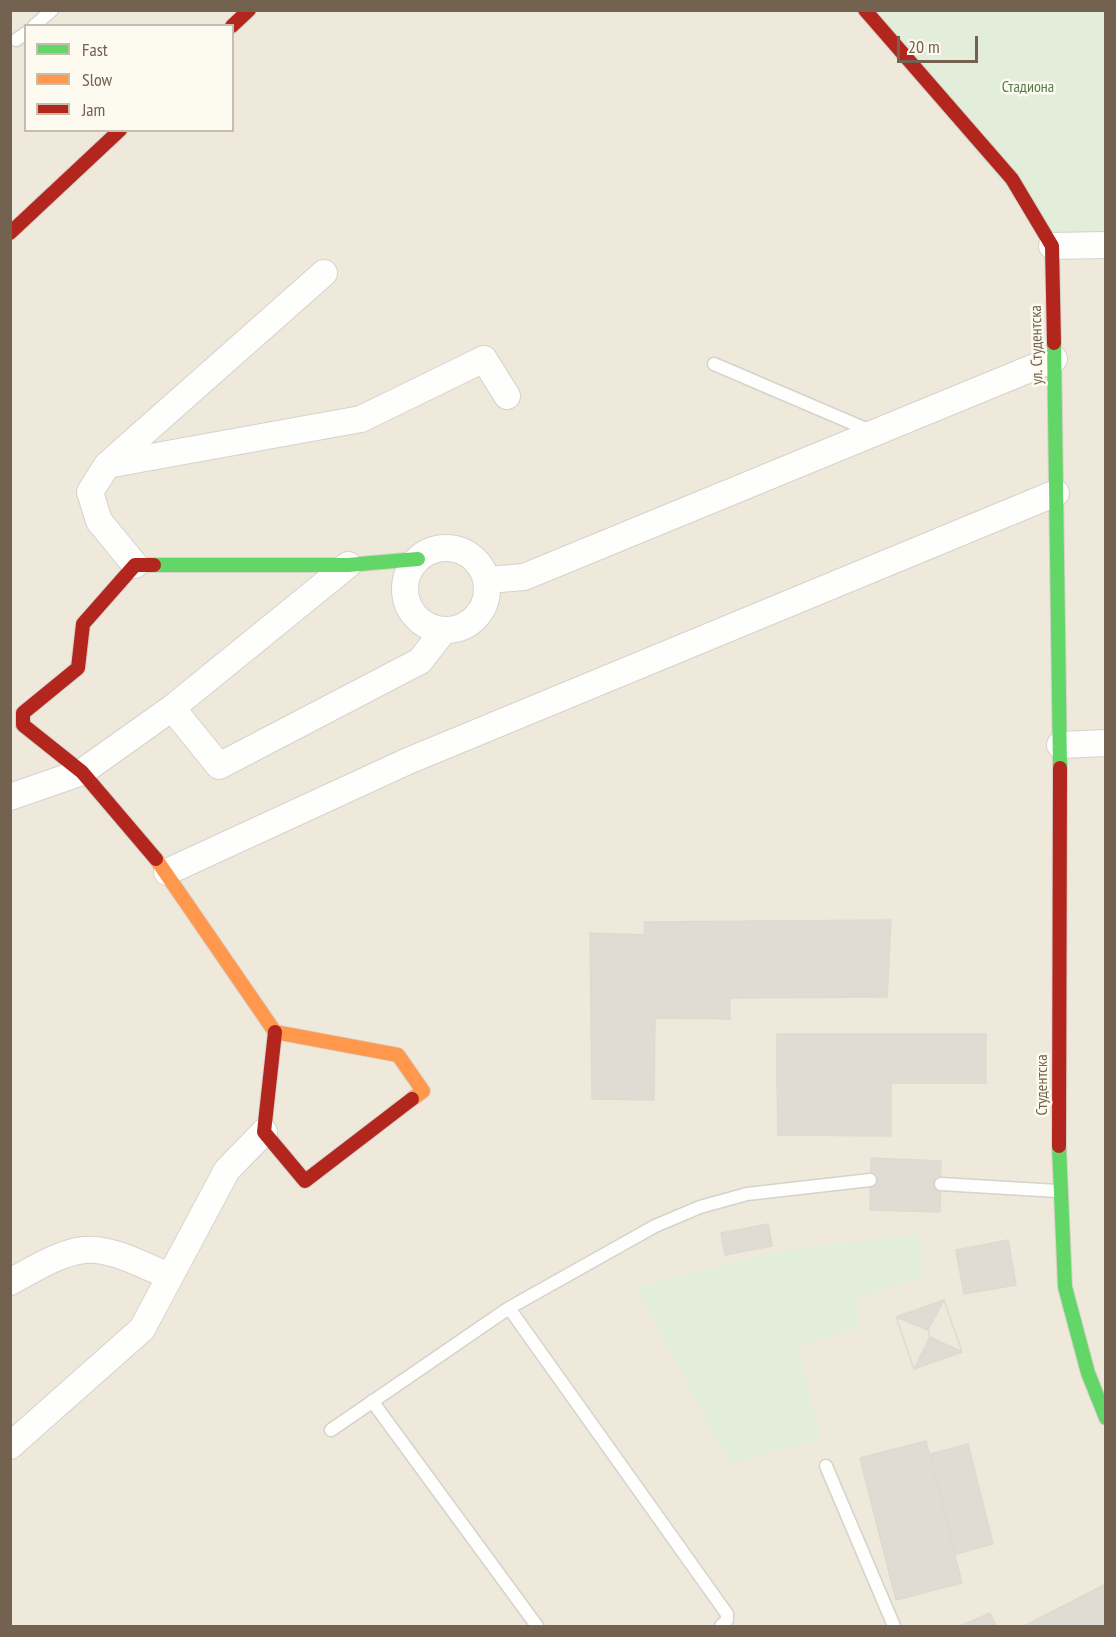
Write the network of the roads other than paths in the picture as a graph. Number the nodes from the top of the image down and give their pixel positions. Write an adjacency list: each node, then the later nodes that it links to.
1 (52, 10): 4 (lane)
2 (249, 10): 5 (street)
3 (865, 10): 9 (street, ул. Студентска)
4 (36, 24)
5 (234, 24)
6 (118, 132): 7 (street)
7 (10, 232)
8 (1106, 245): 9 (street)
9 (1052, 246): 11 (street, ул. Студентска)
10 (324, 273): 15 (street)
11 (1054, 359): 14 (street); 16 (street, ул. Студентска)
12 (714, 364): 14 (lane)
13 (507, 396): 15 (street)
14 (875, 432): 20 (street)
15 (107, 465): 19 (street)
16 (1056, 493): 24 (street, ул. Студентска); 27 (street)
17 (418, 559): 18 (street); 20 (street); 21 (street)
18 (348, 565): 19 (street); 22 (street)
19 (135, 566): 25 (street)
20 (487, 580): 21 (street)
21 (444, 630): 22 (street)
22 (172, 708): 25 (street)
23 (1106, 743): 24 (street)
24 (1060, 745): 32 (street, Студентска)
25 (82, 772): 26 (street); 27 (street)
26 (10, 797)
27 (167, 872): 28 (street)
28 (275, 1032): 29 (street); 29 (street)
29 (264, 1132): 33 (street)
30 (870, 1180): 35 (lane)
31 (941, 1184): 32 (lane)
32 (1059, 1191): 37 (street, Студентска)
33 (169, 1276): 34 (street); 39 (street)
34 (10, 1282)
35 (508, 1308): 36 (lane); 42 (lane)
36 (372, 1401): 38 (lane); 41 (lane)
37 (1106, 1418)
38 (331, 1430)
39 (10, 1446)
40 (826, 1466): 43 (lane)
41 (537, 1626)
42 (721, 1626)
43 (894, 1626)

